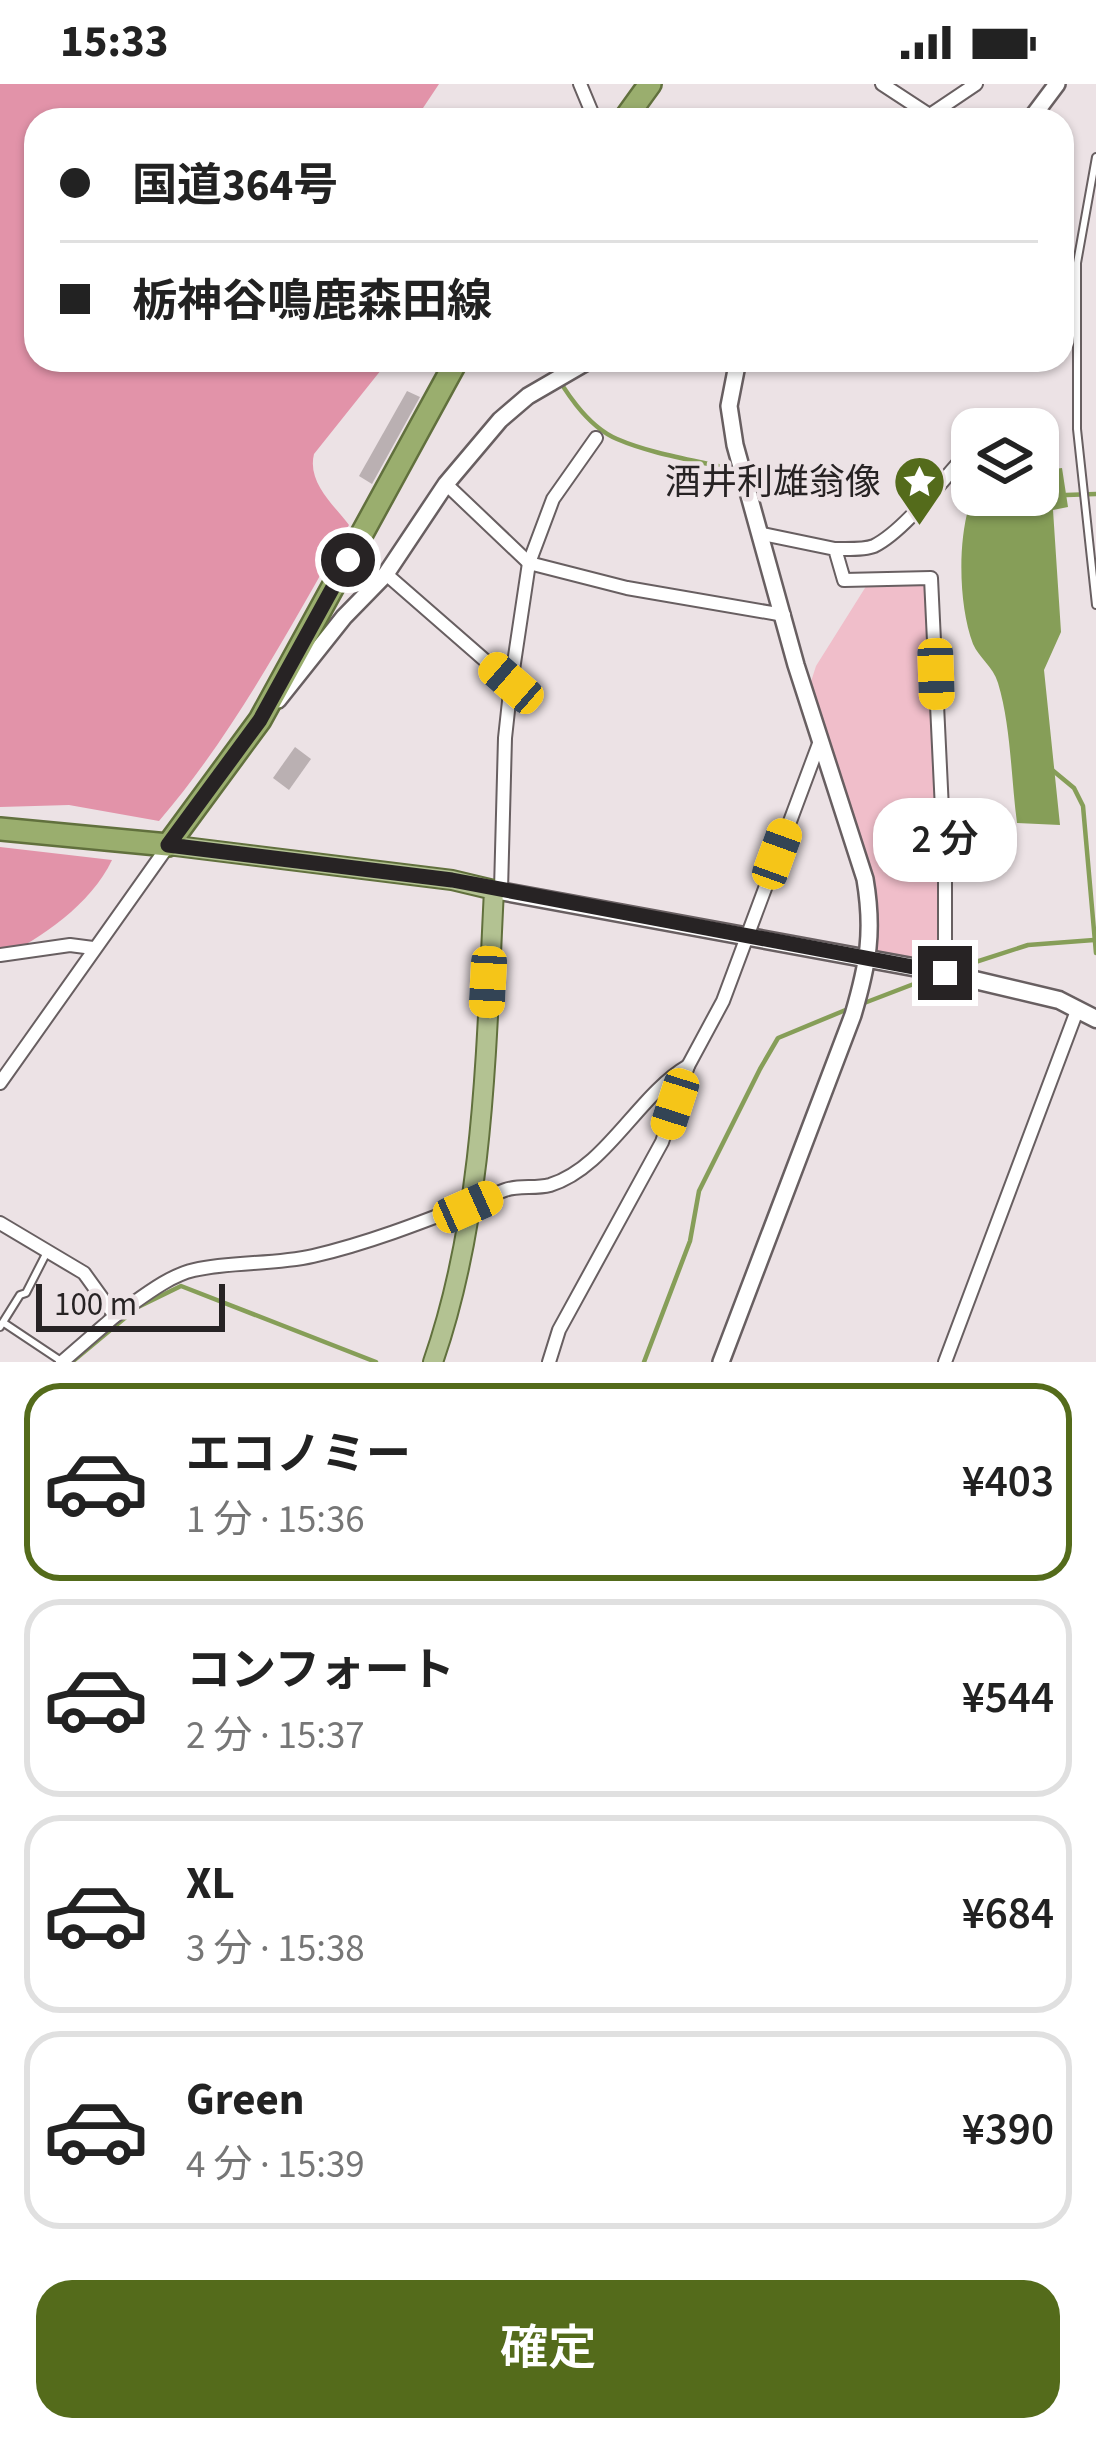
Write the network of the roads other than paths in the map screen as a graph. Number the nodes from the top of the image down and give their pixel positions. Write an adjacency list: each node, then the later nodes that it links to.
1 (882, 84): 3 (street)
2 (976, 84): 4 (street)
3 (919, 108)
4 (945, 108)
5 (1096, 158): 16 (lane)
6 (450, 372): 19 (highway)
7 (569, 372): 11 (street)
8 (736, 372): 12 (street)
9 (596, 438): 14 (street)
10 (951, 470): 13 (street)
11 (446, 484): 14 (street); 15 (street)
12 (763, 534): 13 (street); 17 (street)
13 (835, 549): 28 (street)
14 (529, 563): 17 (street); 18 (street)
15 (386, 574): 18 (street); 19 (street)
16 (1096, 605)
17 (784, 615): 20 (street)
18 (511, 683): 23 (street)
19 (260, 720): 22 (highway)
20 (820, 741): 24 (street); 27 (street)
21 (0, 829): 22 (highway)
22 (168, 845): 23 (main road); 25 (street)
23 (497, 890): 24 (main road); 32 (main road)
24 (744, 937): 27 (main road); 30 (street)
25 (93, 948): 26 (street); 31 (street)
26 (0, 955)
27 (870, 960): 28 (main road); 40 (street)
28 (945, 973): 29 (main road)
29 (1088, 1014): 41 (street)
30 (688, 1066): 32 (street); 39 (street)
31 (0, 1083)
32 (468, 1207): 35 (street); 38 (main road)
33 (0, 1223): 34 (street)
34 (48, 1250): 35 (street); 36 (lane)
35 (115, 1316): 37 (street)
36 (2, 1325): 37 (lane)
37 (62, 1362)
38 (434, 1362)
39 (549, 1362)
40 (721, 1362)
41 (945, 1362)

